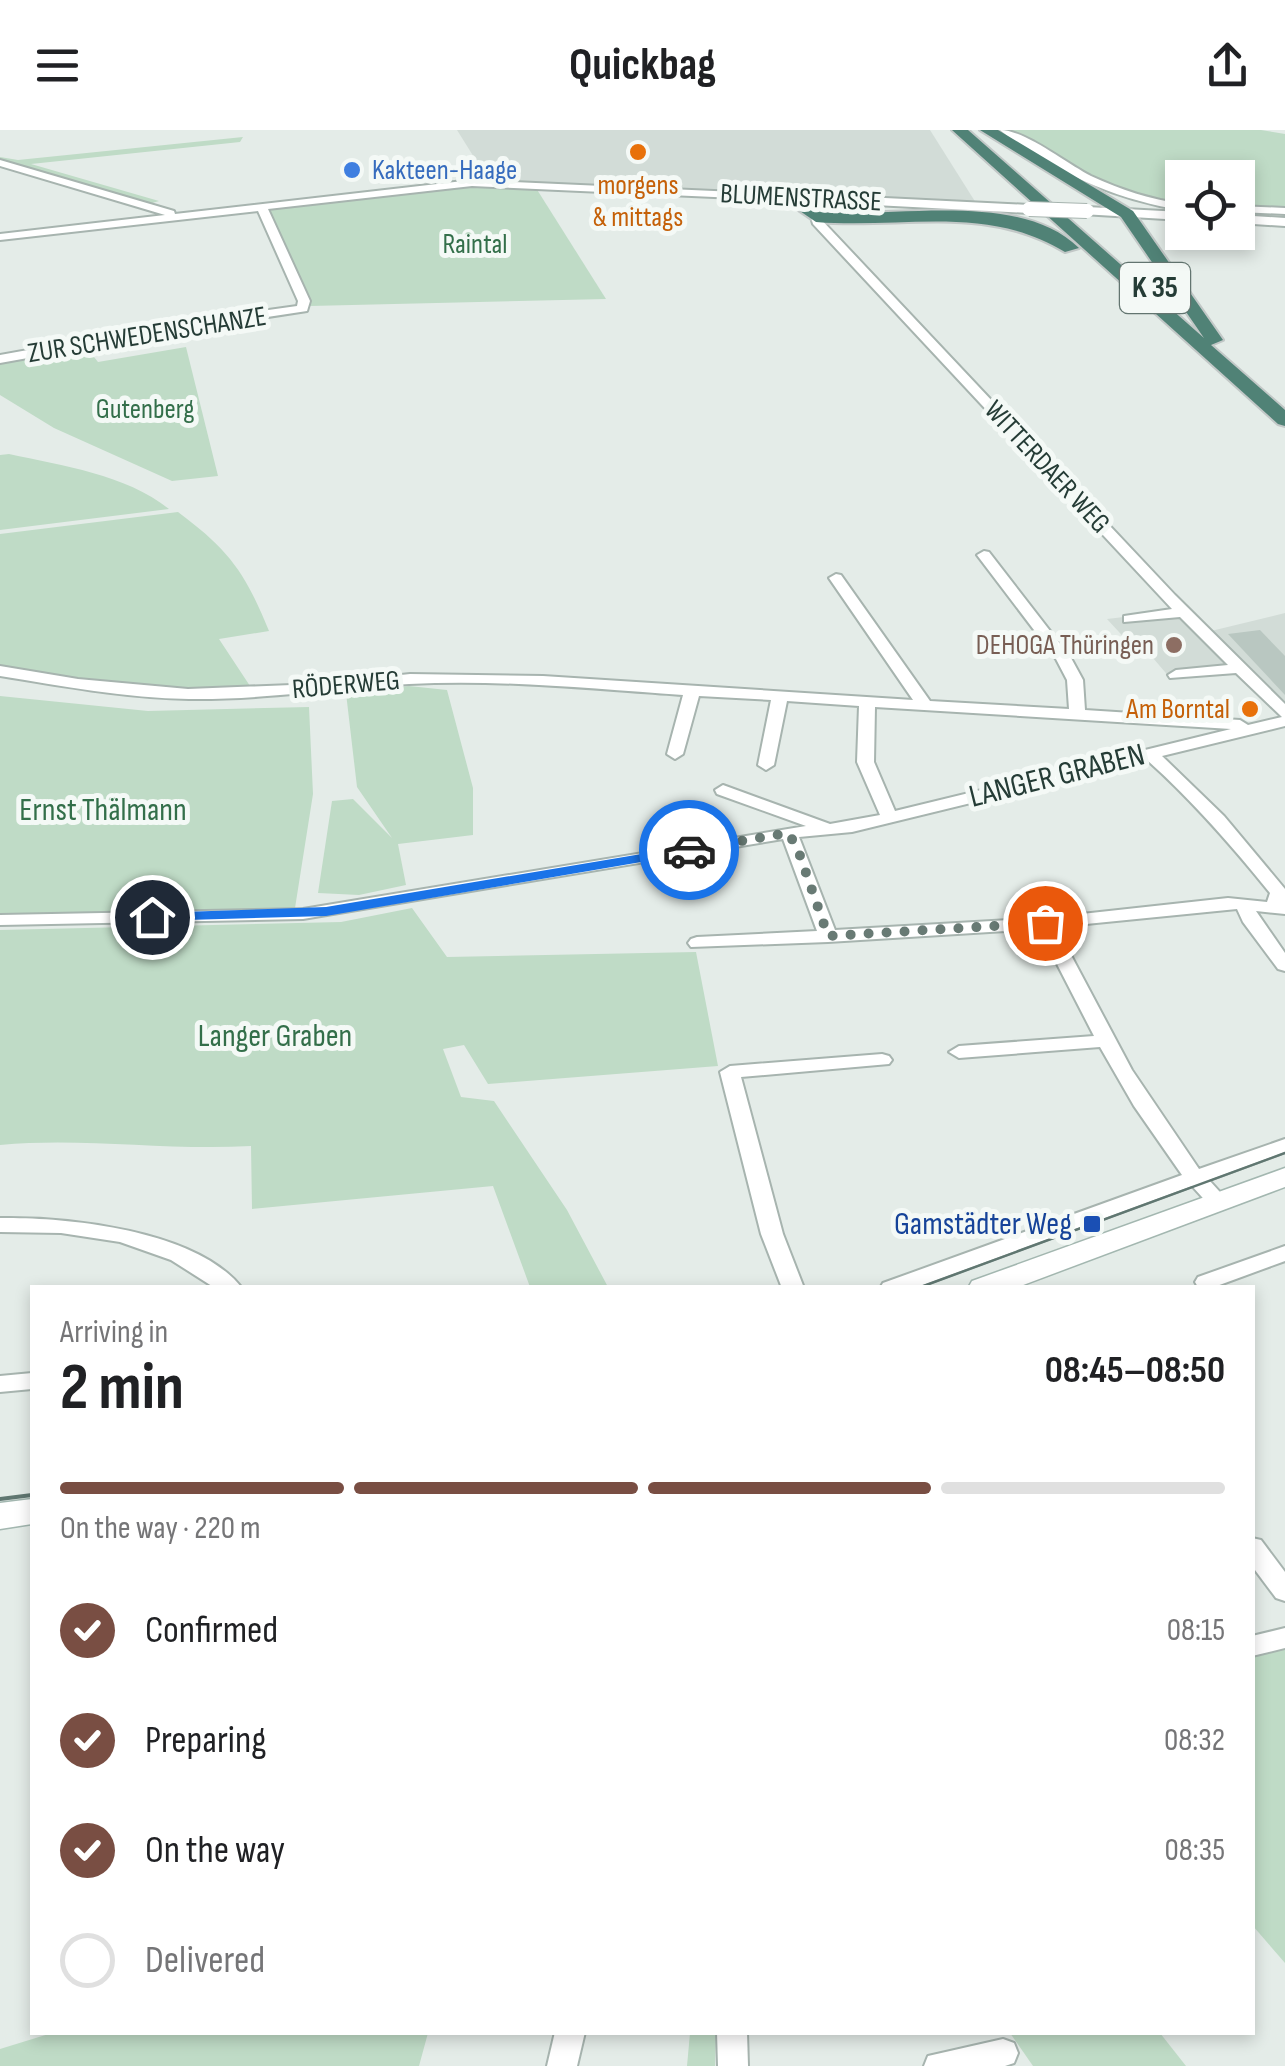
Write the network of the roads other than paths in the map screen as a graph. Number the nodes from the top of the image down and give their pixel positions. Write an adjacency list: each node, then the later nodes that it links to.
1 (947, 130): 7 (highway)
2 (959, 130): 14 (highway, K 35)
3 (974, 130): 14 (highway, K 35)
4 (987, 130): 16 (highway)
5 (1006, 130): 9 (street)
6 (0, 163): 18 (street)
7 (979, 170)
8 (803, 198): 10 (street, BLUMENSTRASSE); 11 (street, BLUMENSTRASSE); 19 (highway)
9 (1165, 204)
10 (974, 206): 12 (street, BLUMENSTRASSE); 12 (highway)
11 (262, 207): 18 (street, BLUMENSTRASSE); 25 (street, ZUR SCHWEDENSCHANZE)
12 (1010, 208): 16 (street, BLUMENSTRASSE, bridge)
13 (1255, 210): 15 (street)
14 (1058, 211): 23 (highway, K 35); 24 (highway, K 35)
15 (1285, 211)
16 (1128, 214): 17 (street, BLUMENSTRASSE); 24 (highway)
17 (1165, 215)
18 (181, 216): 22 (street, BLUMENSTRASSE)
19 (816, 216): 23 (highway); 30 (street, WITTERDAER WEG)
20 (1255, 220): 21 (street)
21 (1285, 222)
22 (0, 238)
23 (1165, 312): 27 (highway, K 35)
24 (1214, 340): 26 (highway, K 35)
25 (0, 359)
26 (1285, 402)
27 (1285, 420)
28 (984, 554): 39 (street)
29 (836, 578): 38 (street)
30 (1183, 612): 31 (street); 32 (street, WITTERDAER WEG)
31 (1129, 619)
32 (1239, 668): 34 (street); 40 (street, WITTERDAER WEG)
33 (0, 671): 35 (street, RÖDERWEG)
34 (1176, 675)
35 (692, 692): 36 (street, RÖDERWEG); 42 (street)
36 (780, 697): 37 (street, RÖDERWEG); 44 (street)
37 (868, 701): 38 (street, RÖDERWEG); 46 (street)
38 (924, 704): 39 (street, RÖDERWEG)
39 (1078, 713): 41 (street, RÖDERWEG)
40 (1285, 717): 41 (street, LANGER GRABEN)
41 (1257, 727): 43 (street, LANGER GRABEN)
42 (675, 754)
43 (1150, 754): 46 (street, LANGER GRABEN); 50 (street)
44 (766, 765)
45 (723, 790): 47 (street)
46 (889, 817): 47 (street, LANGER GRABEN)
47 (829, 830): 48 (street, LANGER GRABEN)
48 (788, 833): 51 (street, LANGER GRABEN); 53 (street)
49 (1245, 906): 50 (street); 52 (street); 55 (street)
50 (1279, 909)
51 (0, 920)
52 (1045, 923): 53 (street); 56 (street)
53 (828, 936): 54 (street)
54 (697, 943)
55 (1285, 965)
56 (1106, 1041): 57 (street); 61 (street)
57 (959, 1052)
58 (882, 1060): 67 (street)
59 (1285, 1145): 61 (street)
60 (1285, 1177): 62 (main road)
61 (1194, 1178): 62 (street); 68 (street)
62 (1218, 1202): 69 (main road)
63 (0, 1225): 66 (street)
64 (1282, 1257): 65 (street)
65 (1206, 1282)
66 (227, 1285)
67 (792, 1285)
68 (899, 1285)
69 (991, 1285)
70 (30, 1380): 71 (street)
71 (0, 1384)
72 (30, 1512): 73 (main road)
73 (0, 1516)
74 (1255, 1552): 75 (street)
75 (1285, 1591)
76 (1285, 1638): 77 (street)
77 (1255, 1645)
78 (569, 2035): 81 (street)
79 (732, 2035): 82 (street)
80 (1003, 2052): 83 (street)
81 (562, 2066)
82 (733, 2066)
83 (940, 2066)

